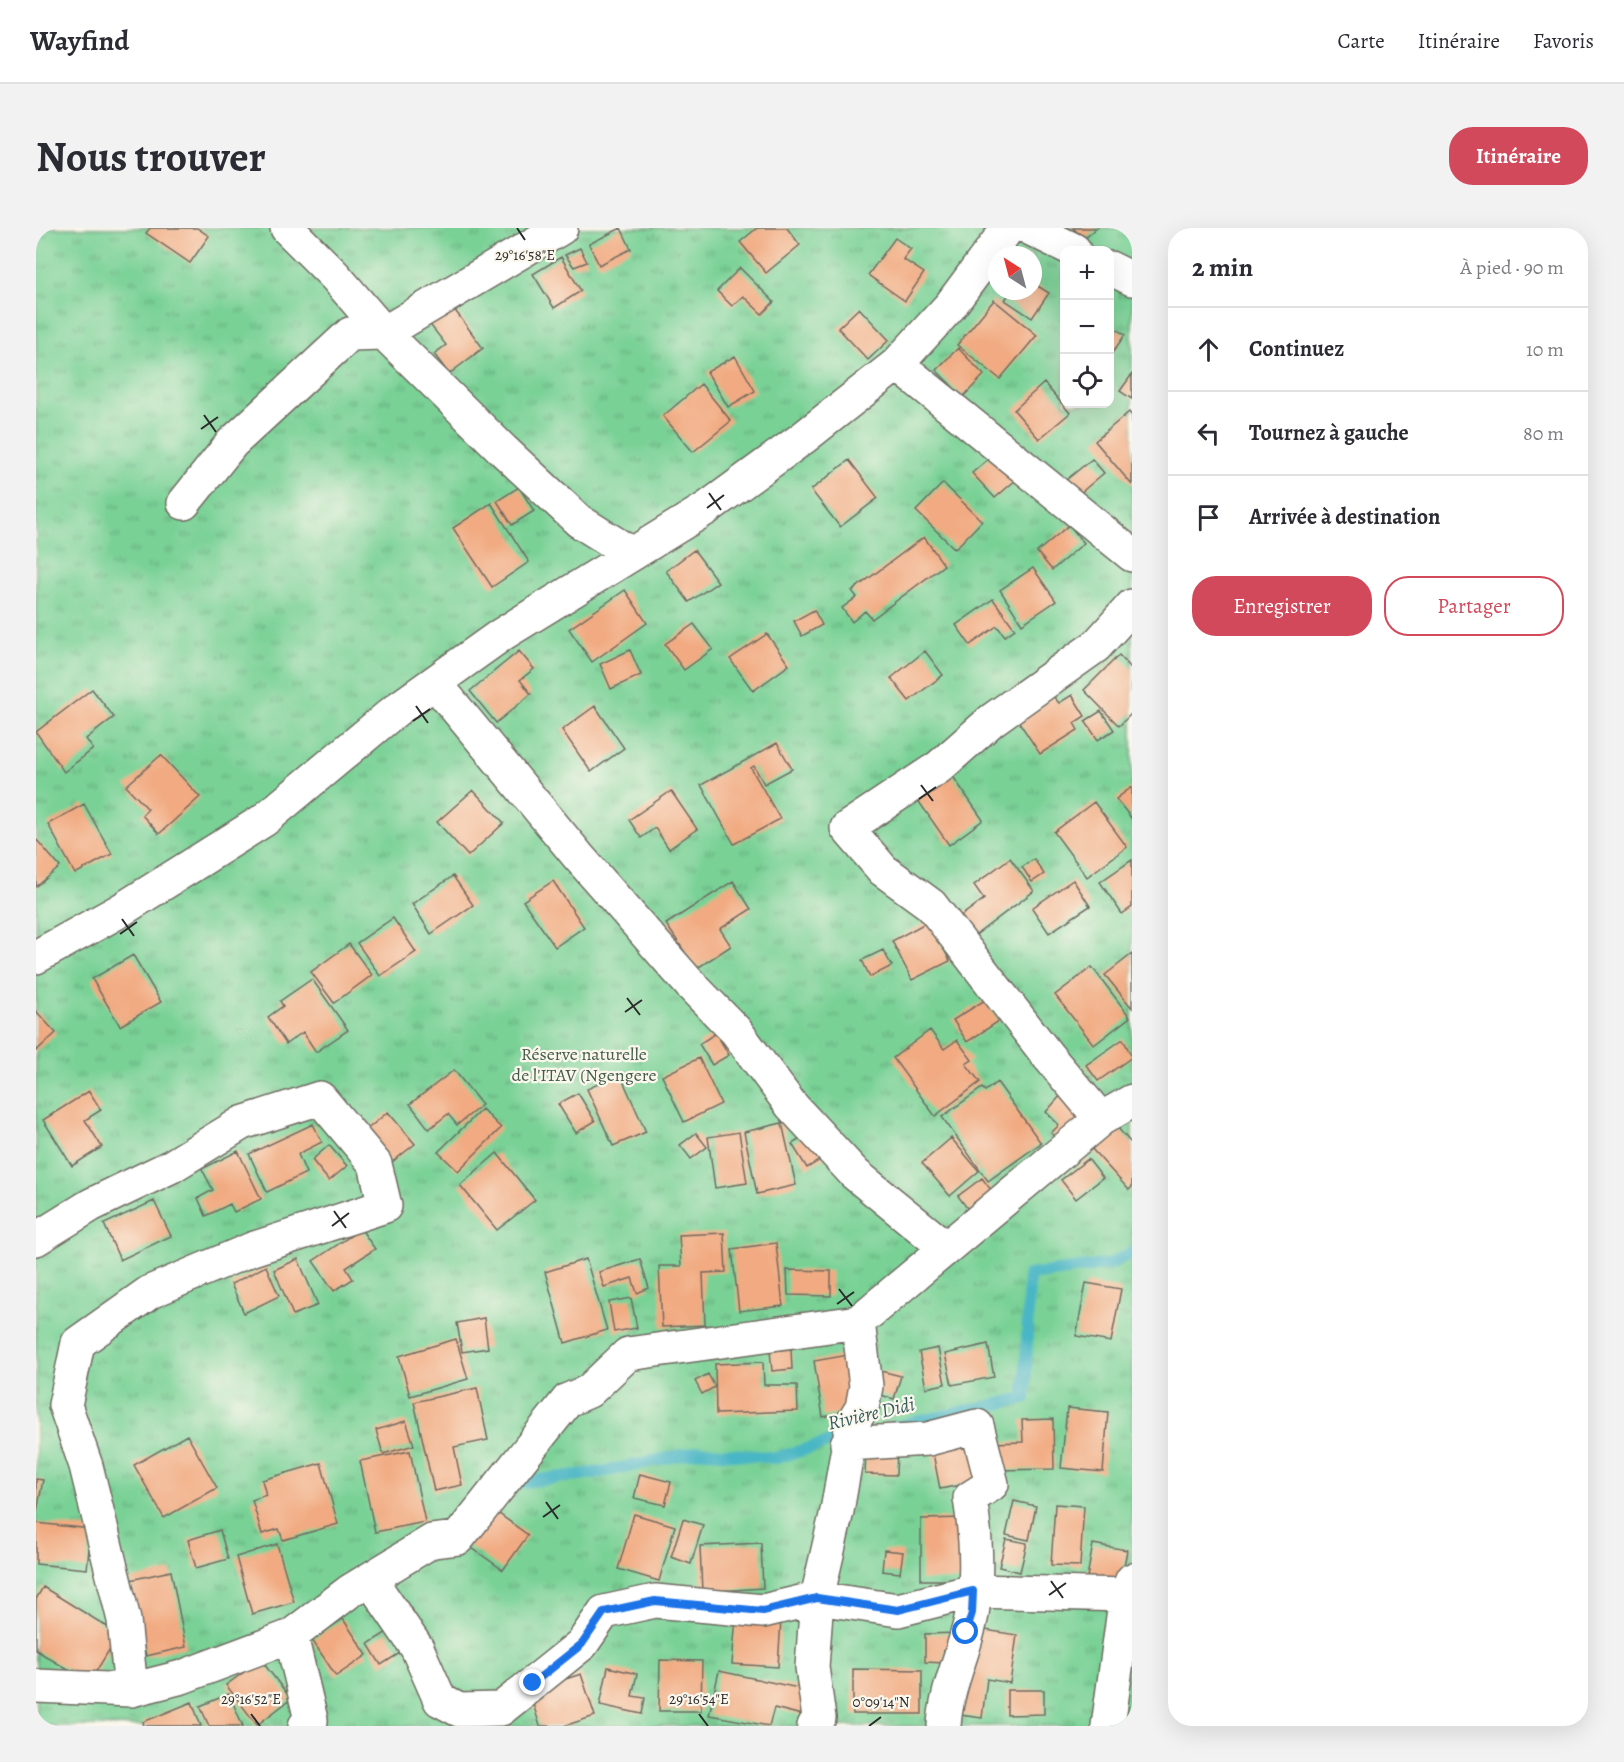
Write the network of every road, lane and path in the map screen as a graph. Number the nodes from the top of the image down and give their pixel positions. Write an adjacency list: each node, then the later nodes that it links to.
1 (287, 228): 8 (street)
2 (561, 228): 8 (street)
3 (1008, 228): 9 (street)
4 (1029, 228): 5 (street)
5 (1066, 246)
6 (1114, 270): 7 (street)
7 (1132, 279)
8 (384, 333): 10 (street); 11 (street)
9 (897, 364): 11 (street); 12 (street)
10 (184, 503)
11 (632, 554): 14 (street)
12 (1132, 555)
13 (1132, 606): 17 (street)
14 (435, 683): 15 (street); 19 (street)
15 (36, 957)
16 (1132, 1101): 17 (street)
17 (1101, 1119): 19 (street)
18 (36, 1239): 28 (street)
19 (946, 1248): 20 (street)
20 (858, 1322): 21 (street); 22 (street)
21 (849, 1434): 24 (street); 25 (street)
22 (370, 1579): 25 (street); 26 (street)
23 (1129, 1587): 24 (street); 32 (street)
24 (973, 1591): 25 (street); 31 (street)
25 (817, 1598): 30 (street)
26 (291, 1636): 28 (street); 29 (street)
27 (36, 1686): 28 (street)
28 (131, 1690)
29 (305, 1726)
30 (814, 1726)
31 (944, 1726)
32 (1108, 1726)

